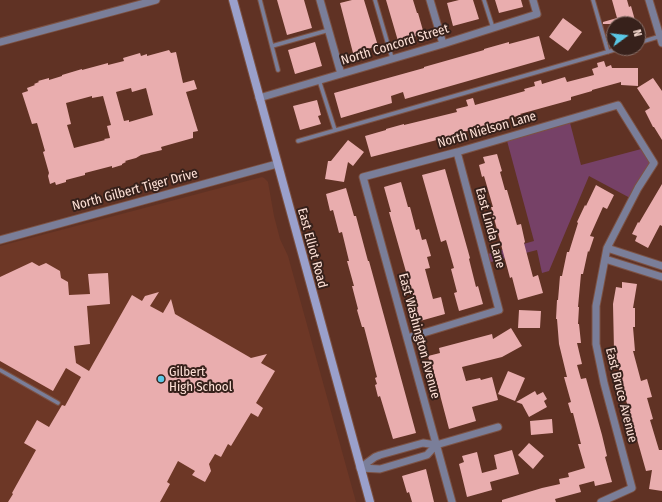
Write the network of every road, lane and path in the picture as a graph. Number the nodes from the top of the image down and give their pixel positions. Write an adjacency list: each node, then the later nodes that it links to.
1 (156, 0): 14 (street)
2 (232, 0): 24 (main road, East Elliot Road)
3 (260, 0): 18 (lane)
4 (320, 0): 12 (street)
5 (375, 0): 20 (lane)
6 (430, 0): 16 (street)
7 (484, 0): 11 (lane)
8 (533, 0): 11 (street, North Concord Street)
9 (593, 0): 17 (lane)
10 (649, 0): 13 (street)
11 (493, 28): 16 (street, North Concord Street)
12 (328, 30): 18 (lane); 22 (street)
13 (661, 39): 15 (lane)
14 (0, 42)
15 (646, 42)
16 (443, 44): 20 (street, North Concord Street)
17 (606, 45)
18 (272, 46): 21 (lane)
19 (606, 53): 26 (lane)
20 (392, 59): 22 (street, North Concord Street)
21 (278, 70)
22 (341, 74): 23 (street, North Concord Street)
23 (319, 80): 24 (street, North Concord Street); 26 (lane)
24 (259, 98): 29 (main road, East Elliot Road)
25 (618, 105): 28 (street, North Nielson Lane); 32 (street, East Bruce Avenue)
26 (335, 130): 27 (lane)
27 (298, 141)
28 (456, 152): 30 (street, North Nielson Lane); 36 (street, East Linda Lane)
29 (277, 164): 31 (street, North Gilbert Tiger Drive); 41 (main road, East Elliot Road)
30 (362, 177): 36 (street, East Washington Avenue)
31 (0, 240)
32 (606, 248): 33 (street, East Bruce Avenue); 34 (street)
33 (605, 259): 35 (street); 44 (street, East Bruce Avenue)
34 (662, 266)
35 (662, 277)
36 (406, 338): 40 (street, East Washington Avenue)
37 (0, 370): 38 (lane)
38 (58, 403)
39 (498, 427): 40 (street)
40 (436, 446): 41 (street); 41 (street); 43 (street, East Washington Avenue)
41 (360, 468): 42 (main road, East Elliot Road)
42 (370, 502)
43 (452, 502)
44 (601, 502)

